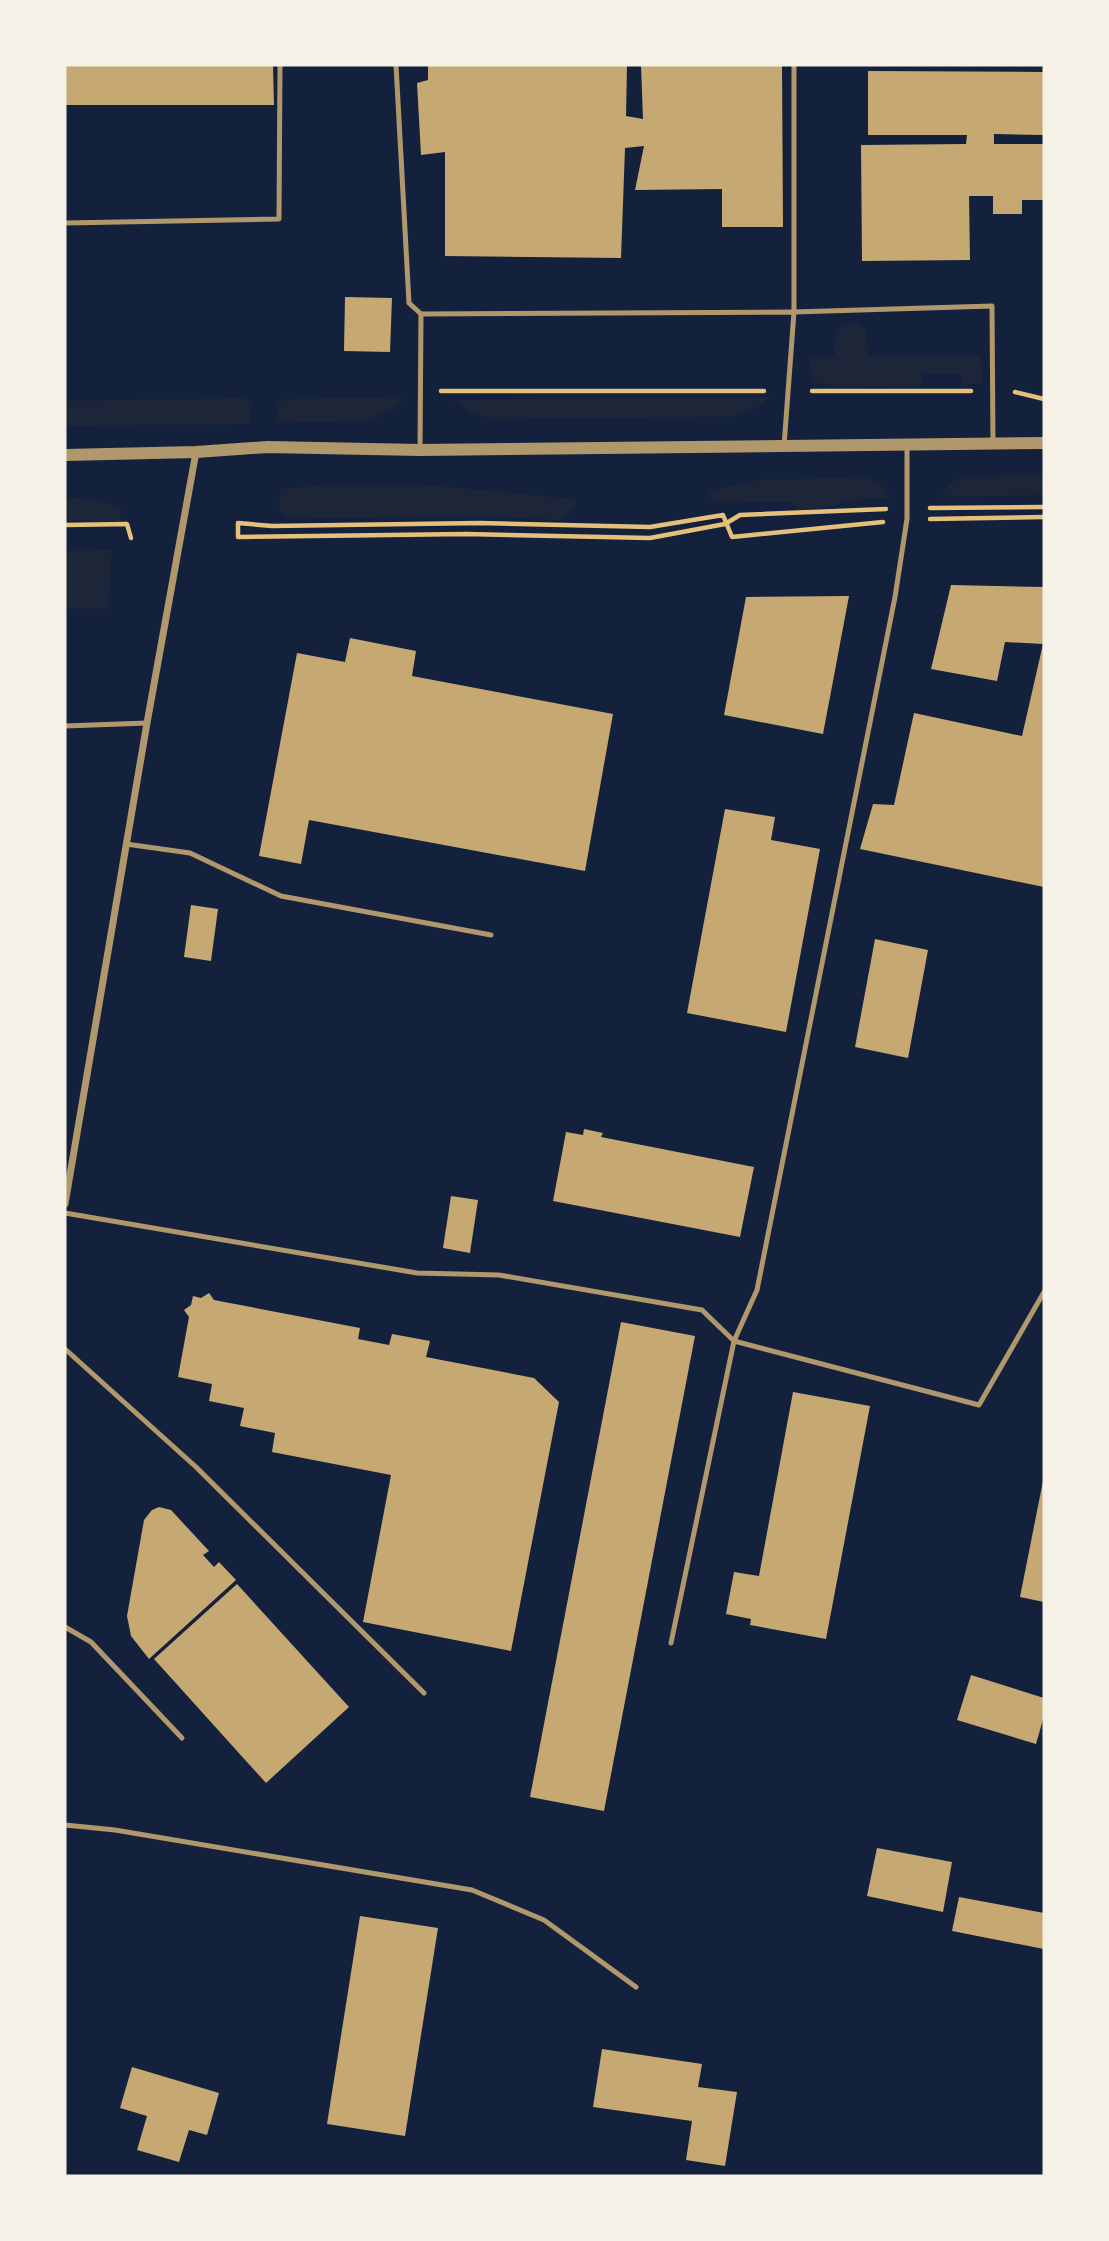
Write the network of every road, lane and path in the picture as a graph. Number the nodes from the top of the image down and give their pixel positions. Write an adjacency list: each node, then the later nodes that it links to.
1 (280, 65): 4 (lane)
2 (396, 65): 6 (lane)
3 (794, 65): 5 (lane)
4 (65, 223)
5 (794, 313): 6 (lane); 8 (lane); 9 (lane)
6 (421, 314): 7 (lane)
7 (421, 388): 8 (path); 15 (lane)
8 (787, 391): 9 (path); 14 (lane)
9 (993, 391): 10 (path); 11 (lane)
10 (1044, 399)
11 (993, 443): 12 (street); 13 (street)
12 (1044, 443)
13 (907, 444): 14 (street); 19 (lane)
14 (784, 446): 15 (street)
15 (420, 450): 16 (street)
16 (196, 452): 17 (street); 25 (street)
17 (65, 454)
18 (1044, 507): 19 (path)
19 (907, 508): 21 (lane); 22 (path)
20 (1044, 517): 21 (path)
21 (906, 519): 22 (path); 32 (lane)
22 (725, 524): 22 (path)
23 (65, 525): 24 (path)
24 (131, 538)
25 (146, 723): 26 (lane); 27 (street)
26 (65, 726)
27 (126, 844): 28 (lane); 29 (street)
28 (491, 935)
29 (65, 1204)
30 (65, 1213): 32 (lane)
31 (1044, 1292): 32 (lane)
32 (734, 1341): 35 (lane)
33 (65, 1349): 36 (lane)
34 (65, 1627): 37 (lane)
35 (671, 1643)
36 (424, 1693)
37 (182, 1738)
38 (65, 1825): 39 (lane)
39 (636, 1987)

